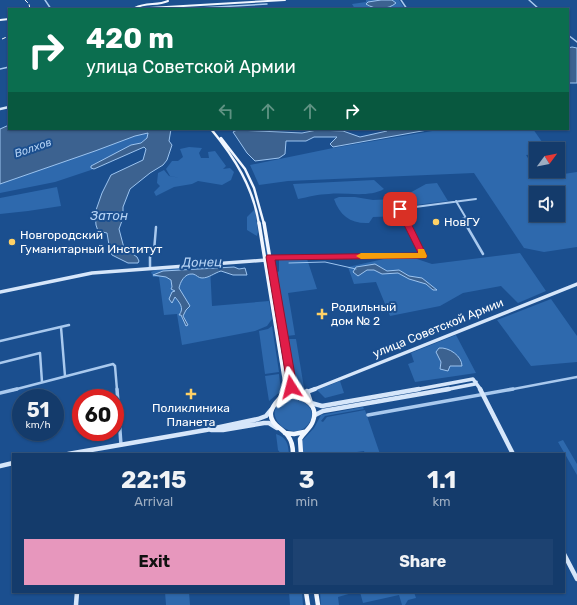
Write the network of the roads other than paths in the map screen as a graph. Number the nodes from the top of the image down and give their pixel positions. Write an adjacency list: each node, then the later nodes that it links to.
1 (168, 0): 5 (main road); 8 (main road)
2 (285, 0): 4 (main road)
3 (529, 0): 10 (street)
4 (266, 2): 6 (street); 8 (main road); 9 (street)
5 (154, 3): 7 (main road); 8 (main road)
6 (268, 7)
7 (137, 8): 8 (main road)
8 (163, 8)
9 (194, 8)
10 (537, 8)
11 (214, 130): 15 (main road)
12 (476, 199): 13 (street)
13 (456, 201): 16 (street); 17 (street)
14 (156, 227): 19 (street)
15 (265, 238): 17 (main road); 18 (main road)
16 (483, 254)
17 (270, 257): 33 (main road)
18 (266, 260): 19 (street); 34 (main road)
19 (150, 268): 21 (street)
20 (577, 284): 30 (street, улица Советской Армии)
21 (0, 292)
22 (69, 325): 23 (street)
23 (61, 327): 24 (street); 26 (street)
24 (0, 342)
25 (0, 363): 28 (street)
26 (65, 376): 28 (street); 42 (street)
27 (577, 377): 32 (street)
28 (42, 382): 31 (street)
29 (475, 382): 32 (street); 35 (street); 37 (street)
30 (307, 391): 33 (street, улица Советской Армии); 35 (street)
31 (0, 393)
32 (483, 394): 38 (street); 46 (street)
33 (296, 396): 34 (main road); 35 (main road)
34 (277, 401): 36 (main road)
35 (311, 403): 37 (main road)
36 (272, 407): 39 (street); 40 (main road)
37 (315, 415): 41 (main road)
38 (368, 415)
39 (206, 430): 40 (street); 42 (street)
40 (280, 430): 41 (main road); 44 (main road)
41 (306, 430): 45 (main road)
42 (121, 445): 43 (street)
43 (83, 453)
44 (293, 453)
45 (301, 453)
46 (512, 453)
47 (12, 464): 48 (street)
48 (0, 466)
49 (565, 556): 50 (street)
50 (577, 579)
51 (77, 593): 54 (street)
52 (306, 593): 55 (main road)
53 (316, 593): 56 (main road)
54 (76, 605)
55 (308, 605)
56 (318, 605)

